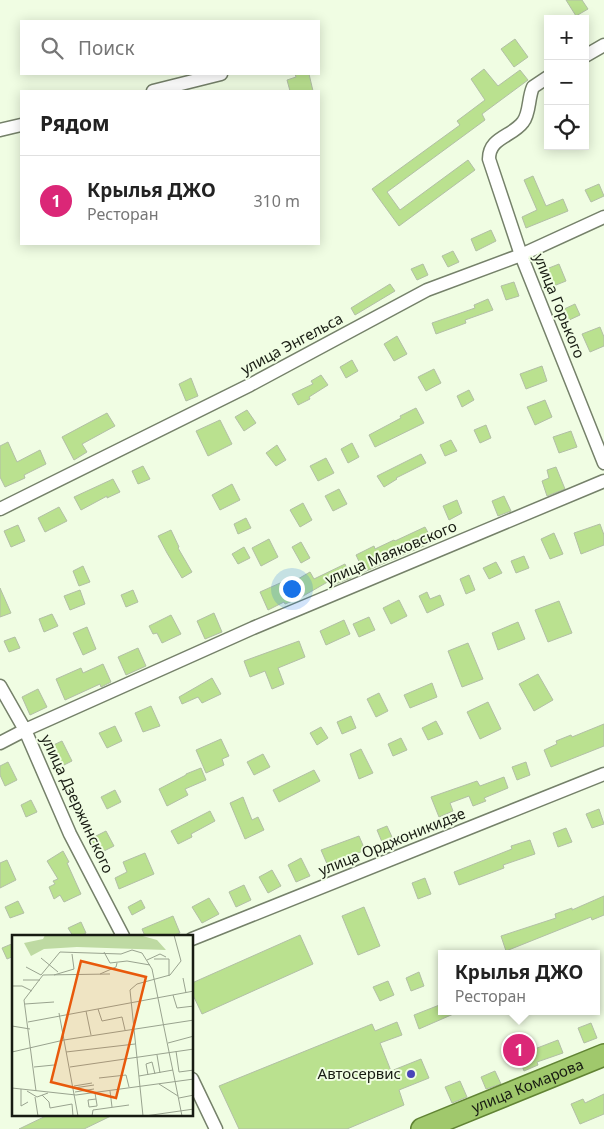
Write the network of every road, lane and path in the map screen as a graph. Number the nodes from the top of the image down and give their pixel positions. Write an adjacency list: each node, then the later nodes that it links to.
1 (604, 45): 2 (street)
2 (589, 54)
3 (217, 75): 5 (street)
4 (544, 80): 9 (street, улица Горького)
5 (157, 90)
6 (20, 125): 7 (street)
7 (0, 130)
8 (604, 217): 9 (street, улица Энгельса)
9 (521, 255): 10 (street, улица Горького); 12 (street, улица Энгельса)
10 (604, 463)
11 (604, 481): 14 (street, улица Маяковского)
12 (0, 509)
13 (0, 686): 14 (street, улица Дзержинского)
14 (25, 730): 15 (street, улица Маяковского); 17 (street, улица Дзержинского)
15 (0, 743)
16 (604, 774): 18 (street, улица Орджоникидзе)
17 (122, 935)
18 (194, 938)
19 (604, 1055): 22 (highway, улица Комарова)
20 (194, 1083): 21 (street)
21 (216, 1129)
22 (422, 1129)

